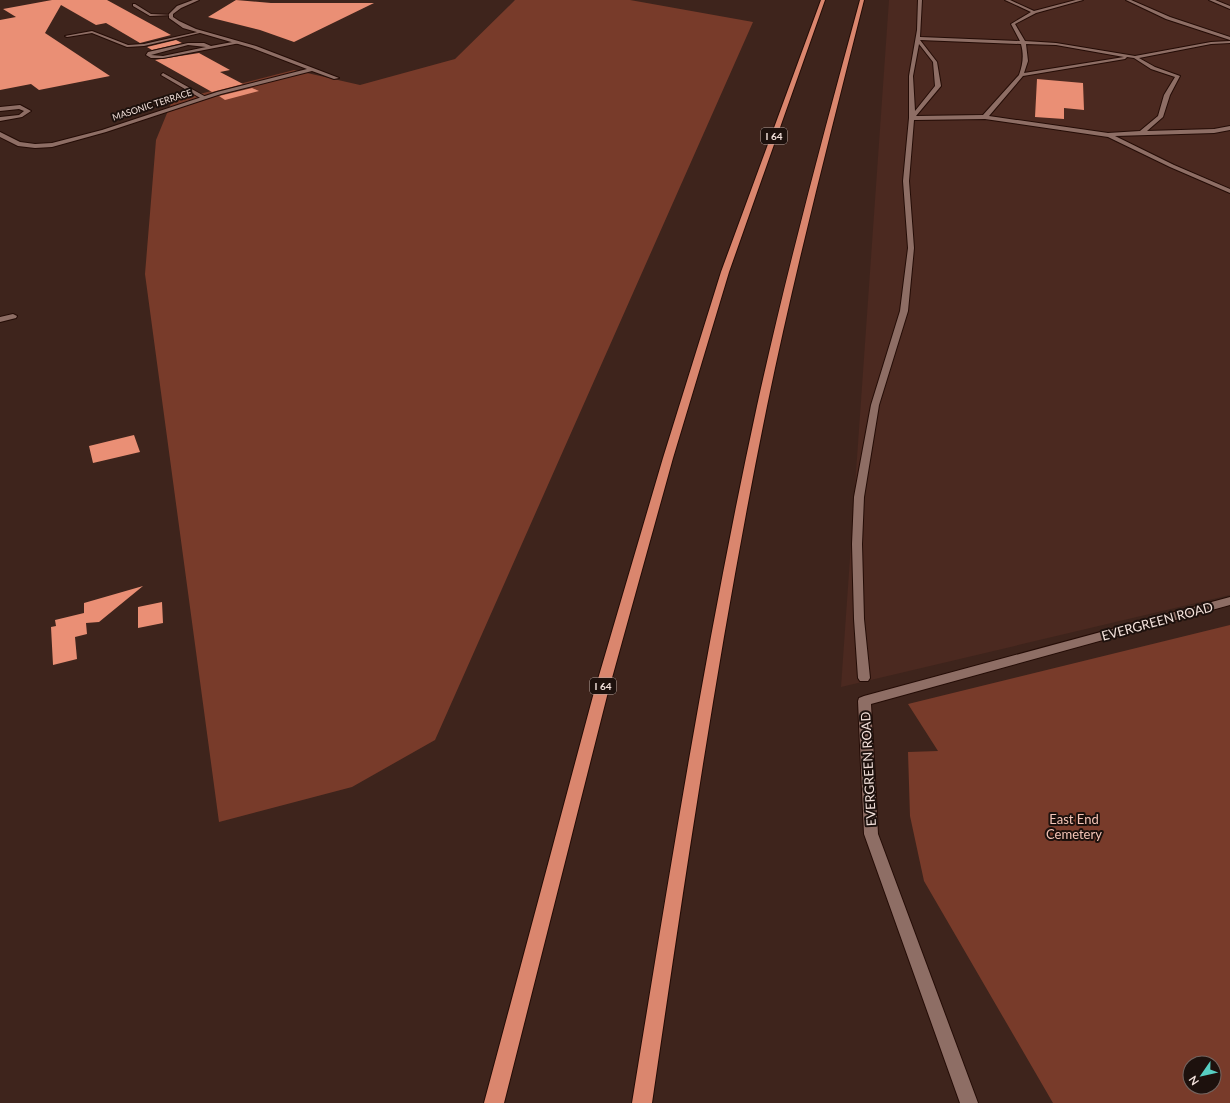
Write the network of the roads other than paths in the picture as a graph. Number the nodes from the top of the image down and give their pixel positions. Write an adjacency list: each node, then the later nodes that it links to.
1 (197, 0): 12 (street)
2 (823, 0): 39 (highway, I 64)
3 (862, 0): 40 (highway)
4 (920, 0): 15 (lane)
5 (1007, 0): 11 (lane)
6 (1081, 0): 11 (lane)
7 (1128, 0): 16 (lane)
8 (1211, 0): 10 (lane)
9 (134, 5): 12 (lane)
10 (1230, 8)
11 (1034, 12): 18 (lane)
12 (170, 15): 13 (street)
13 (202, 32): 14 (lane); 17 (street)
14 (67, 36)
15 (917, 38): 18 (lane); 28 (lane); 28 (lane)
16 (1230, 40): 20 (lane)
17 (238, 42): 19 (lane); 21 (street)
18 (1024, 43): 20 (lane); 23 (lane)
19 (210, 47): 19 (lane)
20 (1135, 57): 23 (lane); 31 (lane)
21 (312, 69): 24 (street); 25 (street, MASONIC TERRACE)
22 (163, 74): 25 (lane)
23 (1021, 75): 27 (lane)
24 (336, 78)
25 (204, 98): 32 (street, MASONIC TERRACE)
26 (0, 109): 29 (lane)
27 (985, 117): 28 (lane); 33 (lane)
28 (912, 118): 38 (lane)
29 (0, 119)
30 (1230, 128): 31 (lane)
31 (1142, 133): 33 (lane)
32 (0, 134)
33 (1108, 135): 34 (lane)
34 (1230, 191)
35 (13, 316): 36 (street)
36 (0, 320)
37 (1230, 601): 41 (street, EVERGREEN ROAD)
38 (864, 678)
39 (494, 1103)
40 (642, 1103)
41 (969, 1103)

